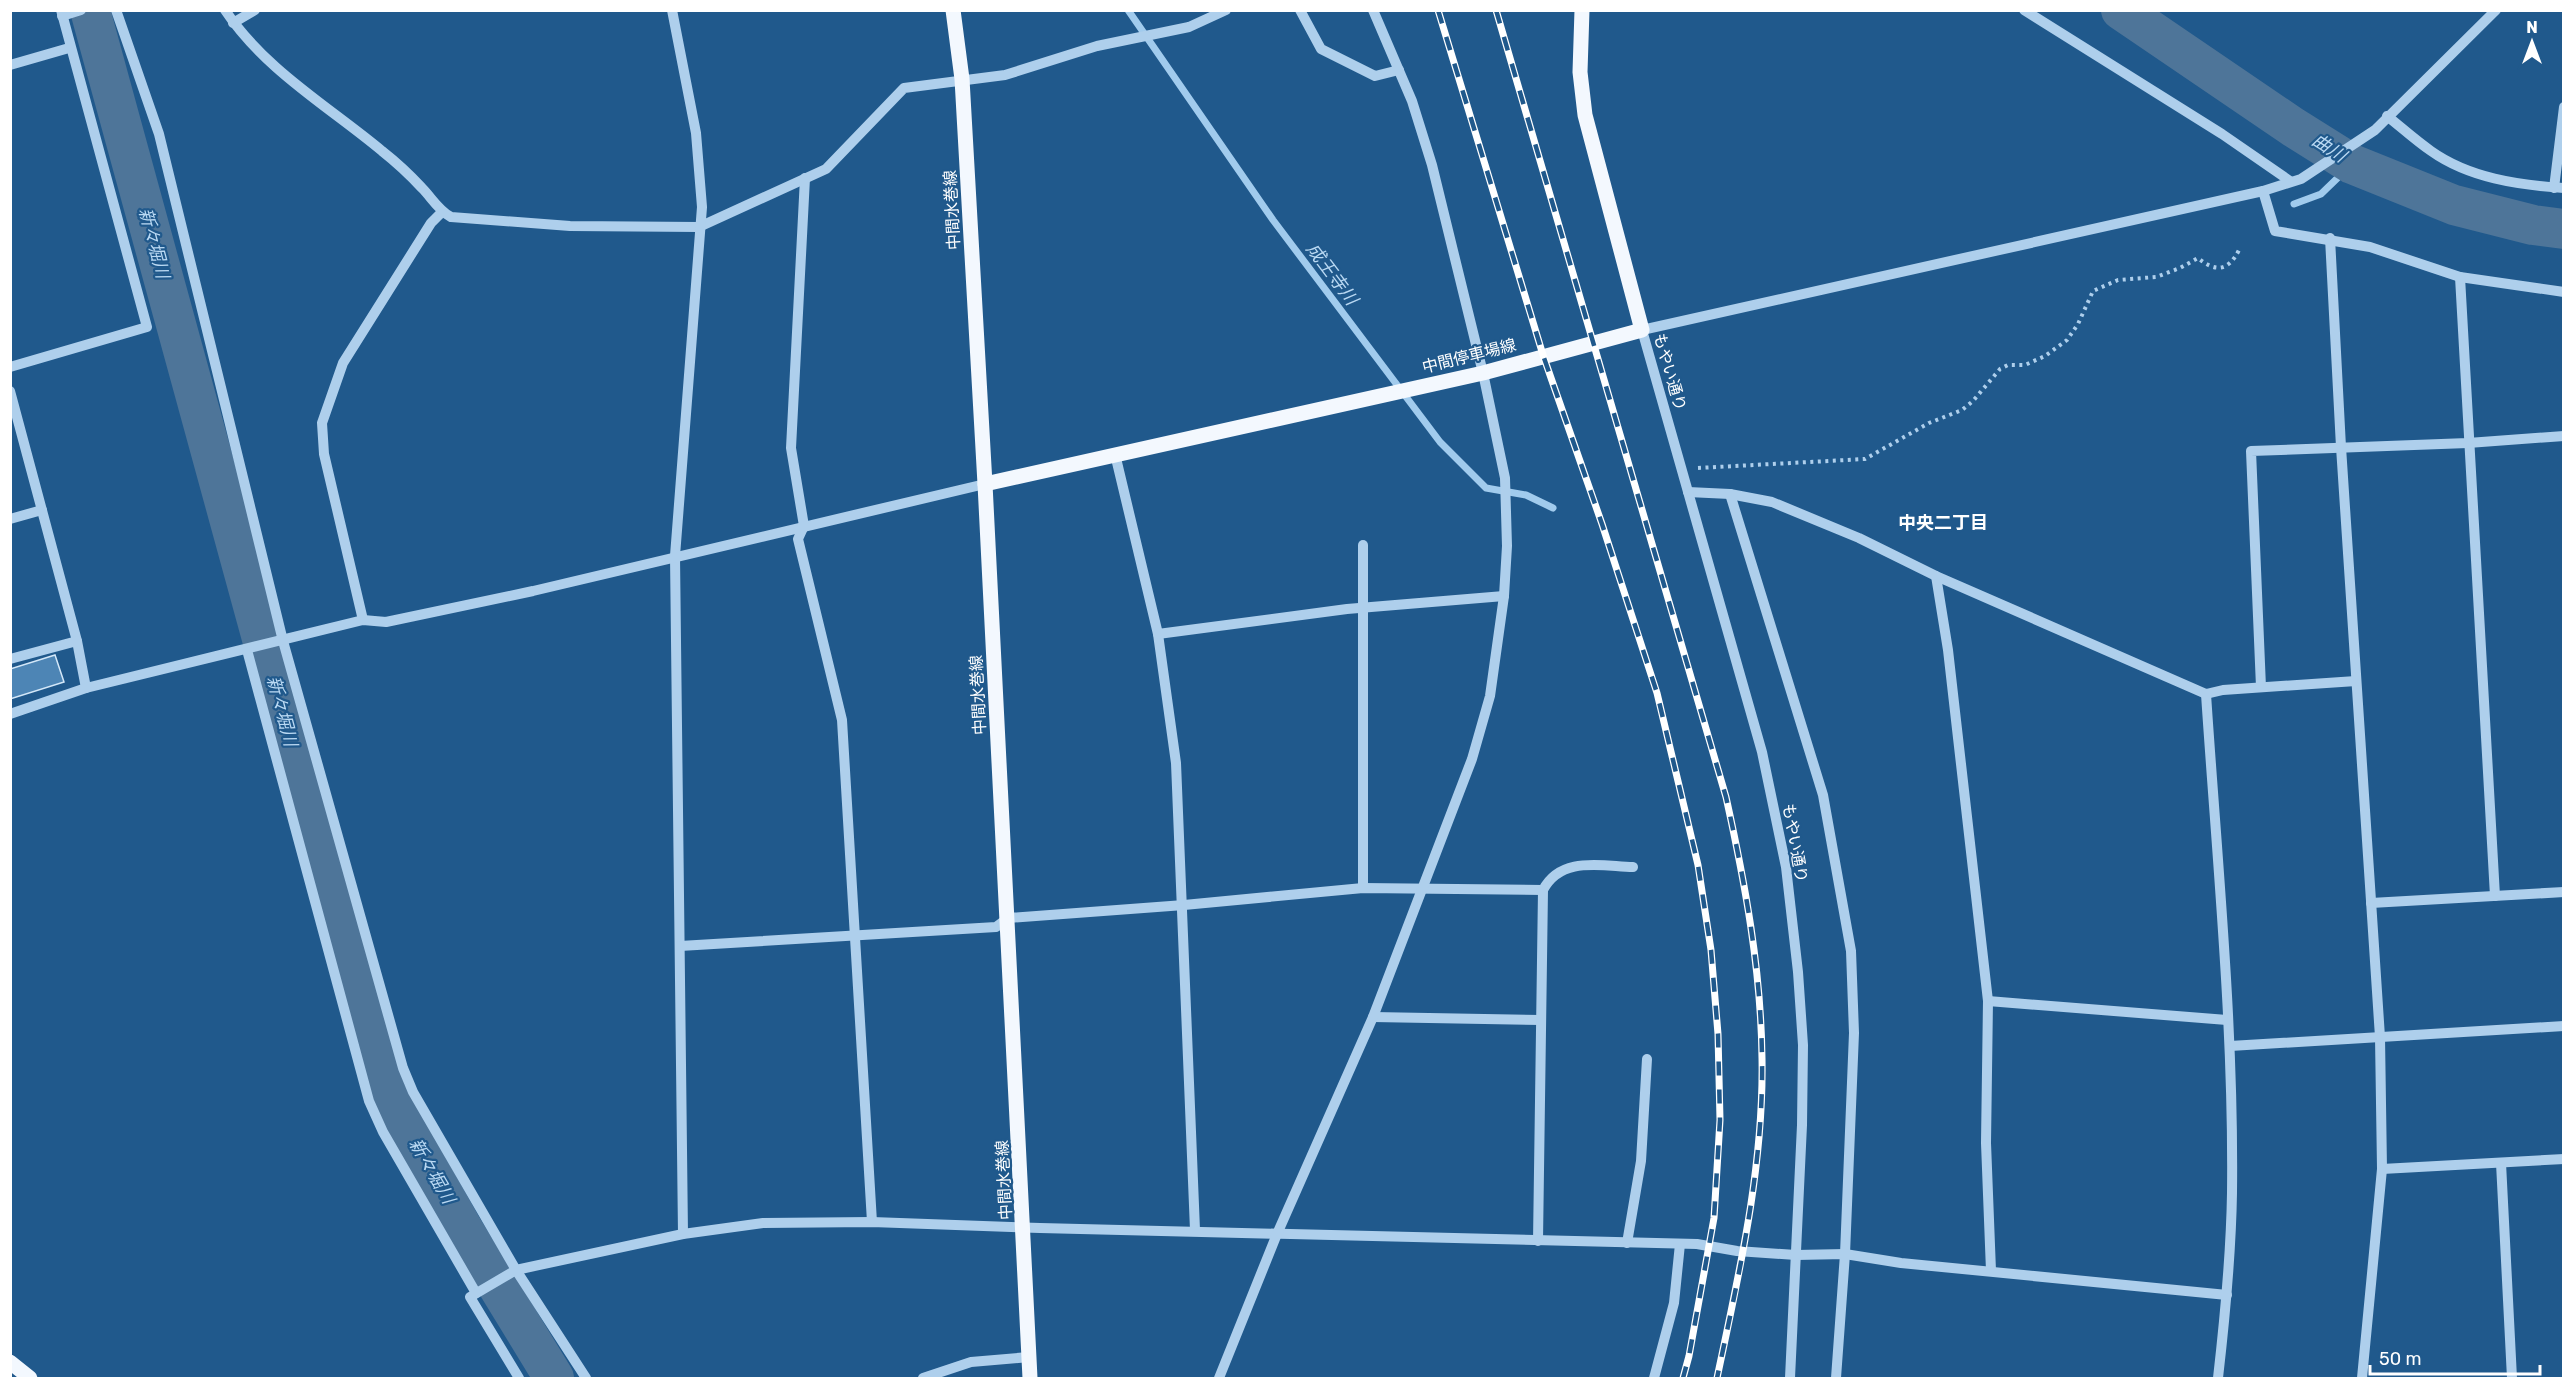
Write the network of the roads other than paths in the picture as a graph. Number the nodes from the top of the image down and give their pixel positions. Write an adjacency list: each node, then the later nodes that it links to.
1 (116, 10): 52 (street)
2 (225, 10): 14 (street)
3 (255, 10): 14 (street)
4 (672, 10): 26 (street)
5 (953, 10): 18 (main road, 中間水巻線)
6 (1226, 10): 18 (street)
7 (1300, 10): 17 (street)
8 (1373, 10): 17 (street)
9 (1582, 10): 30 (main road)
10 (2025, 10): 22 (street)
11 (2496, 10): 20 (street)
12 (78, 11): 13 (street)
13 (61, 13): 15 (street)
14 (234, 23): 25 (street)
15 (69, 48): 16 (street); 31 (street)
16 (10, 65)
17 (1399, 70): 32 (street)
18 (962, 79): 21 (street); 38 (main road, 中間水巻線)
19 (2564, 107): 23 (street)
20 (2387, 116): 22 (street); 23 (street)
21 (805, 178): 26 (street); 43 (street)
22 (2296, 180): 24 (street)
23 (2559, 188)
24 (2263, 190): 27 (street); 30 (street)
25 (442, 212): 26 (street); 49 (street)
26 (699, 227): 45 (street)
27 (2330, 238): 28 (street); 36 (street)
28 (2460, 277): 29 (street); 35 (street)
29 (2564, 292)
30 (1642, 330): 32 (main road, 中間停車場線); 39 (street, もやい通り)
31 (10, 367)
32 (1483, 373): 37 (main road, 中間停車場線); 47 (street)
33 (10, 391): 41 (street)
34 (2564, 436): 35 (street)
35 (2468, 443): 36 (street); 65 (street)
36 (2341, 447): 55 (street); 56 (street)
37 (1114, 454): 38 (main road, 中間停車場線); 50 (street)
38 (985, 484): 43 (street); 68 (main road, 中間水巻線)
39 (1688, 492): 40 (street); 91 (street, もやい通り)
40 (1730, 494): 46 (street); 90 (street)
41 (42, 510): 42 (street); 51 (street)
42 (10, 519)
43 (804, 526): 45 (street); 69 (street)
44 (1363, 545): 48 (street)
45 (675, 556): 49 (street); 70 (street)
46 (1936, 576): 58 (street); 71 (street)
47 (1504, 596): 48 (street); 62 (street)
48 (1365, 609): 50 (street); 61 (street)
49 (363, 620): 52 (street)
50 (1158, 634): 67 (street)
51 (77, 641): 54 (street); 57 (street)
52 (281, 641): 53 (street); 92 (street)
53 (250, 649): 57 (street); 94 (street)
54 (10, 659)
55 (2356, 681): 56 (street); 66 (street)
56 (2261, 687): 58 (street)
57 (86, 688): 59 (street)
58 (2206, 694): 74 (street)
59 (10, 714)
60 (1633, 867): 63 (street)
61 (1363, 888): 62 (street); 67 (street)
62 (1424, 888): 63 (street); 72 (street)
63 (1543, 890): 73 (street)
64 (2564, 892): 65 (street)
65 (2495, 896): 66 (street)
66 (2371, 903): 76 (street)
67 (1184, 905): 68 (street); 84 (street)
68 (1008, 918): 69 (street); 83 (main road, 中間水巻線)
69 (856, 936): 70 (street); 82 (street)
70 (680, 946): 85 (street)
71 (1988, 1001): 74 (street); 93 (street)
72 (1373, 1017): 73 (street); 86 (street)
73 (1541, 1020): 87 (street)
74 (2228, 1020): 77 (street)
75 (2564, 1026): 76 (street)
76 (2380, 1037): 77 (street); 81 (street)
77 (2230, 1046): 95 (street)
78 (1647, 1059): 88 (street)
79 (2564, 1159): 80 (street)
80 (2500, 1163): 81 (street); 109 (street)
81 (2382, 1169): 108 (street)
82 (872, 1222): 83 (street); 85 (street)
83 (1024, 1226): 84 (street); 96 (main road, 中間水巻線)
84 (1196, 1230): 86 (street)
85 (683, 1234): 92 (street)
86 (1277, 1234): 87 (street); 103 (street)
87 (1538, 1241): 88 (street)
88 (1627, 1243): 89 (street)
89 (1680, 1244): 91 (street); 104 (street)
90 (1845, 1254): 91 (street); 93 (street); 106 (street)
91 (1796, 1255): 105 (street, もやい通り)
92 (516, 1270): 94 (street); 100 (street)
93 (1991, 1270): 95 (street)
94 (476, 1293): 99 (street)
95 (2228, 1295): 107 (street)
96 (1029, 1357): 101 (street); 102 (main road, 中間水巻線)
97 (10, 1362): 98 (main road)
98 (30, 1378)
99 (519, 1378)
100 (586, 1378)
101 (923, 1378)
102 (1030, 1378)
103 (1220, 1378)
104 (1654, 1378)
105 (1790, 1378)
106 (1836, 1378)
107 (2218, 1378)
108 (2362, 1378)
109 (2511, 1378)

